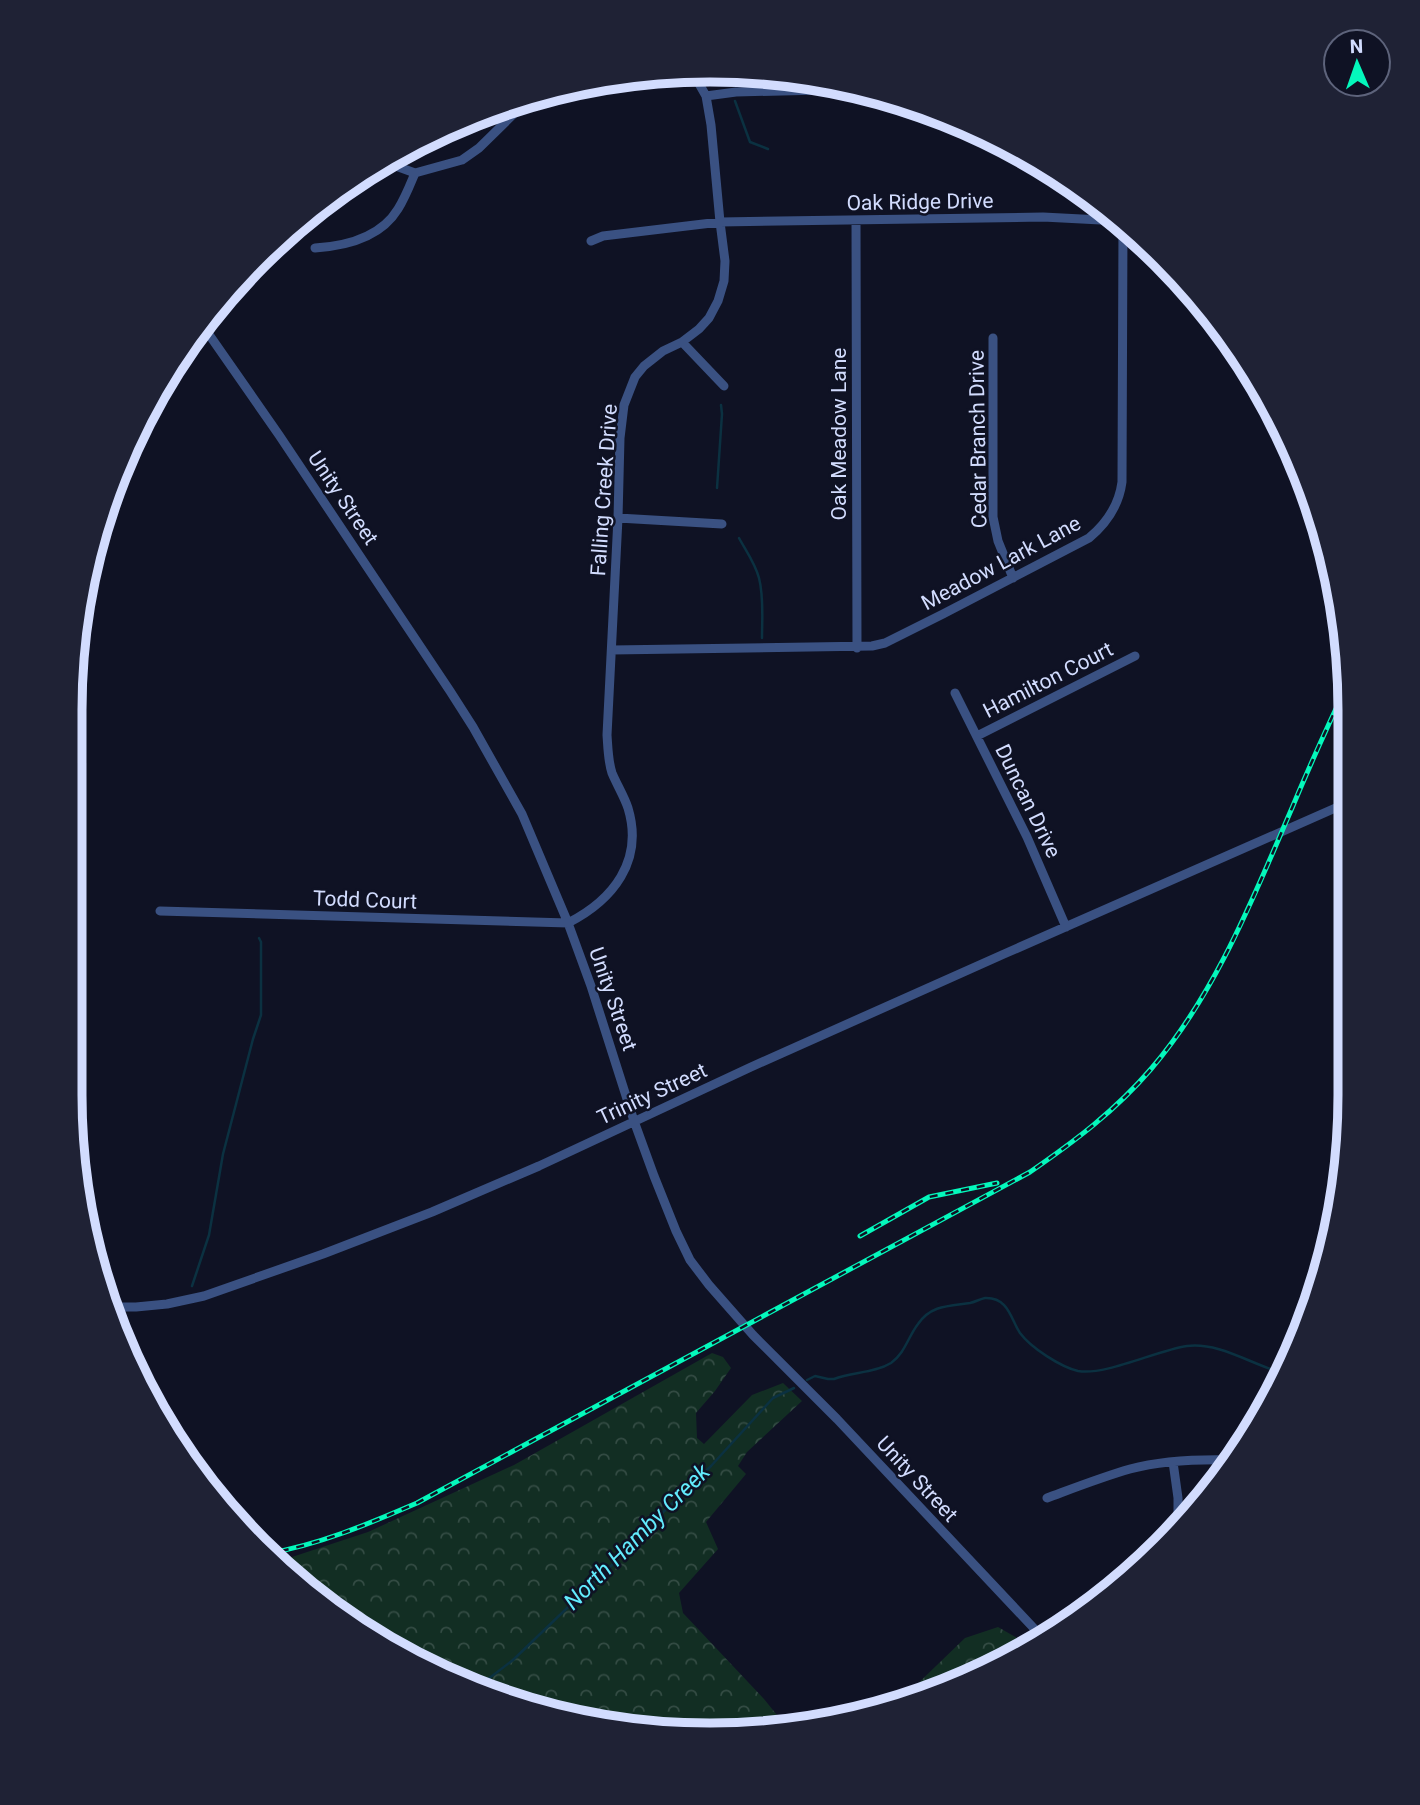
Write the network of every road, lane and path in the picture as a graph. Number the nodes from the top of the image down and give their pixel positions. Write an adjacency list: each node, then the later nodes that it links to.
1 (698, 83): 3 (street, Falling Creek Drive)
2 (807, 90): 3 (street)
3 (706, 96): 8 (street, Falling Creek Drive)
4 (514, 114): 6 (street)
5 (396, 166): 6 (street)
6 (415, 173): 12 (street)
7 (856, 220): 8 (street, Oak Ridge Drive); 9 (street, Oak Ridge Drive); 20 (street, Oak Meadow Lane)
8 (720, 222): 11 (street, Oak Ridge Drive); 15 (street, Falling Creek Drive)
9 (1104, 222)
10 (1121, 236): 19 (street, Meadow Lark Lane)
11 (591, 241)
12 (315, 248)
13 (208, 333): 27 (street, Unity Street)
14 (993, 338): 19 (street, Cedar Branch Drive)
15 (682, 342): 16 (street); 17 (street, Falling Creek Drive)
16 (724, 386)
17 (618, 518): 18 (street); 21 (street, Falling Creek Drive)
18 (722, 524)
19 (1013, 578): 20 (street, Meadow Lark Lane)
20 (857, 648): 21 (street, Meadow Lark Lane)
21 (612, 650): 27 (street, Falling Creek Drive)
22 (1135, 656): 24 (street, Hamilton Court)
23 (955, 693): 24 (street, Duncan Drive)
24 (977, 736): 28 (street, Duncan Drive)
25 (1338, 807): 28 (street, Trinity Street)
26 (160, 911): 27 (street, Todd Court)
27 (568, 923): 29 (street, Unity Street)
28 (1066, 927): 29 (street, Trinity Street)
29 (634, 1121): 30 (street, Trinity Street); 35 (street, Unity Street)
30 (120, 1307)
31 (1220, 1460): 32 (street)
32 (1173, 1462): 33 (street); 34 (street)
33 (1046, 1497)
34 (1178, 1513)
35 (1037, 1631)

